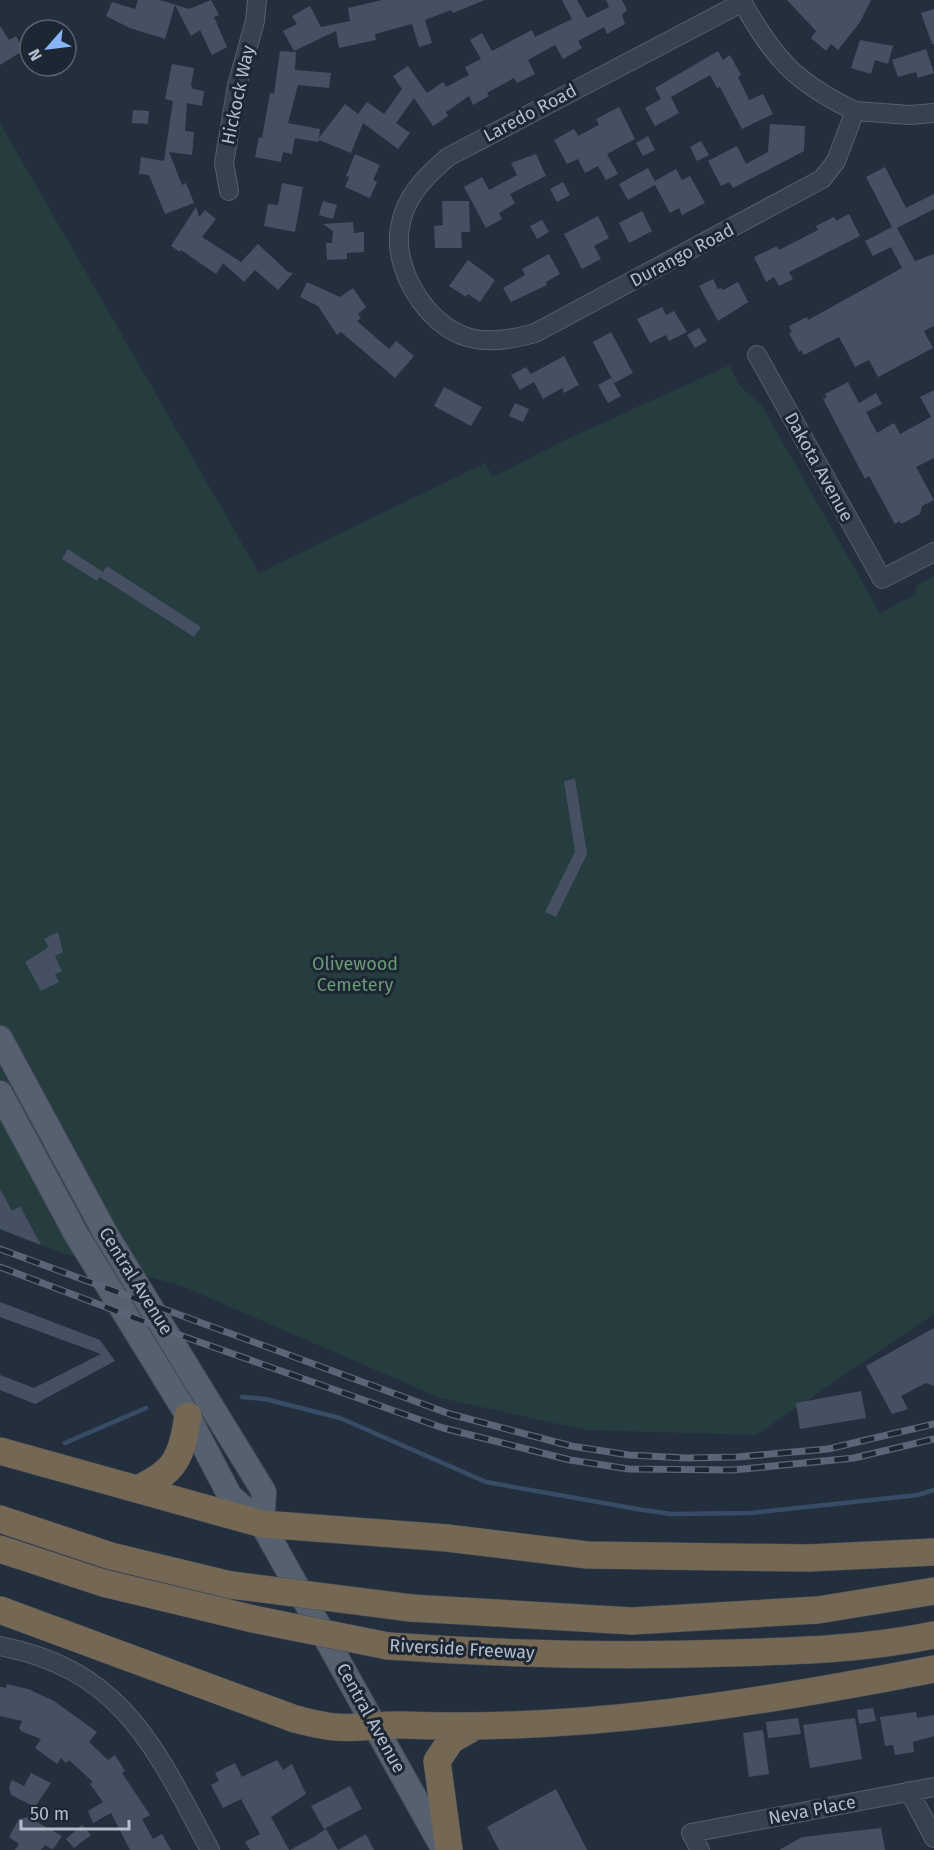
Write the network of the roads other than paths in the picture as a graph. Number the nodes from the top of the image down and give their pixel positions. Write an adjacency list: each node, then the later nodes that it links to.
1 (257, 0): 5 (street, Hickock Way)
2 (742, 1): 3 (street); 6 (street, Laredo Road)
3 (855, 111): 4 (street); 6 (street, Durango Road)
4 (934, 113)
5 (229, 191)
6 (409, 285)
7 (757, 355): 8 (street, Dakota Avenue)
8 (934, 552)
9 (0, 1038): 15 (main road, Central Avenue)
10 (0, 1093): 11 (main road, Central Avenue)
11 (188, 1416): 13 (highway); 15 (main road, Central Avenue)
12 (0, 1451): 13 (highway)
13 (137, 1489): 15 (highway)
14 (0, 1519): 18 (highway, Riverside Freeway, bridge)
15 (262, 1524): 17 (highway); 23 (main road, Central Avenue)
16 (0, 1549): 20 (highway, Riverside Freeway, bridge)
17 (934, 1552)
18 (934, 1591)
19 (0, 1610): 23 (highway)
20 (934, 1635)
21 (0, 1646): 28 (street)
22 (934, 1669): 24 (highway)
23 (375, 1724): 24 (highway); 29 (main road, Central Avenue)
24 (472, 1728): 30 (highway)
25 (934, 1787): 26 (street, Neva Place)
26 (909, 1791): 27 (street); 31 (street, Neva Place)
27 (934, 1838)
28 (210, 1850)
29 (444, 1850)
30 (449, 1850)
31 (700, 1850)

